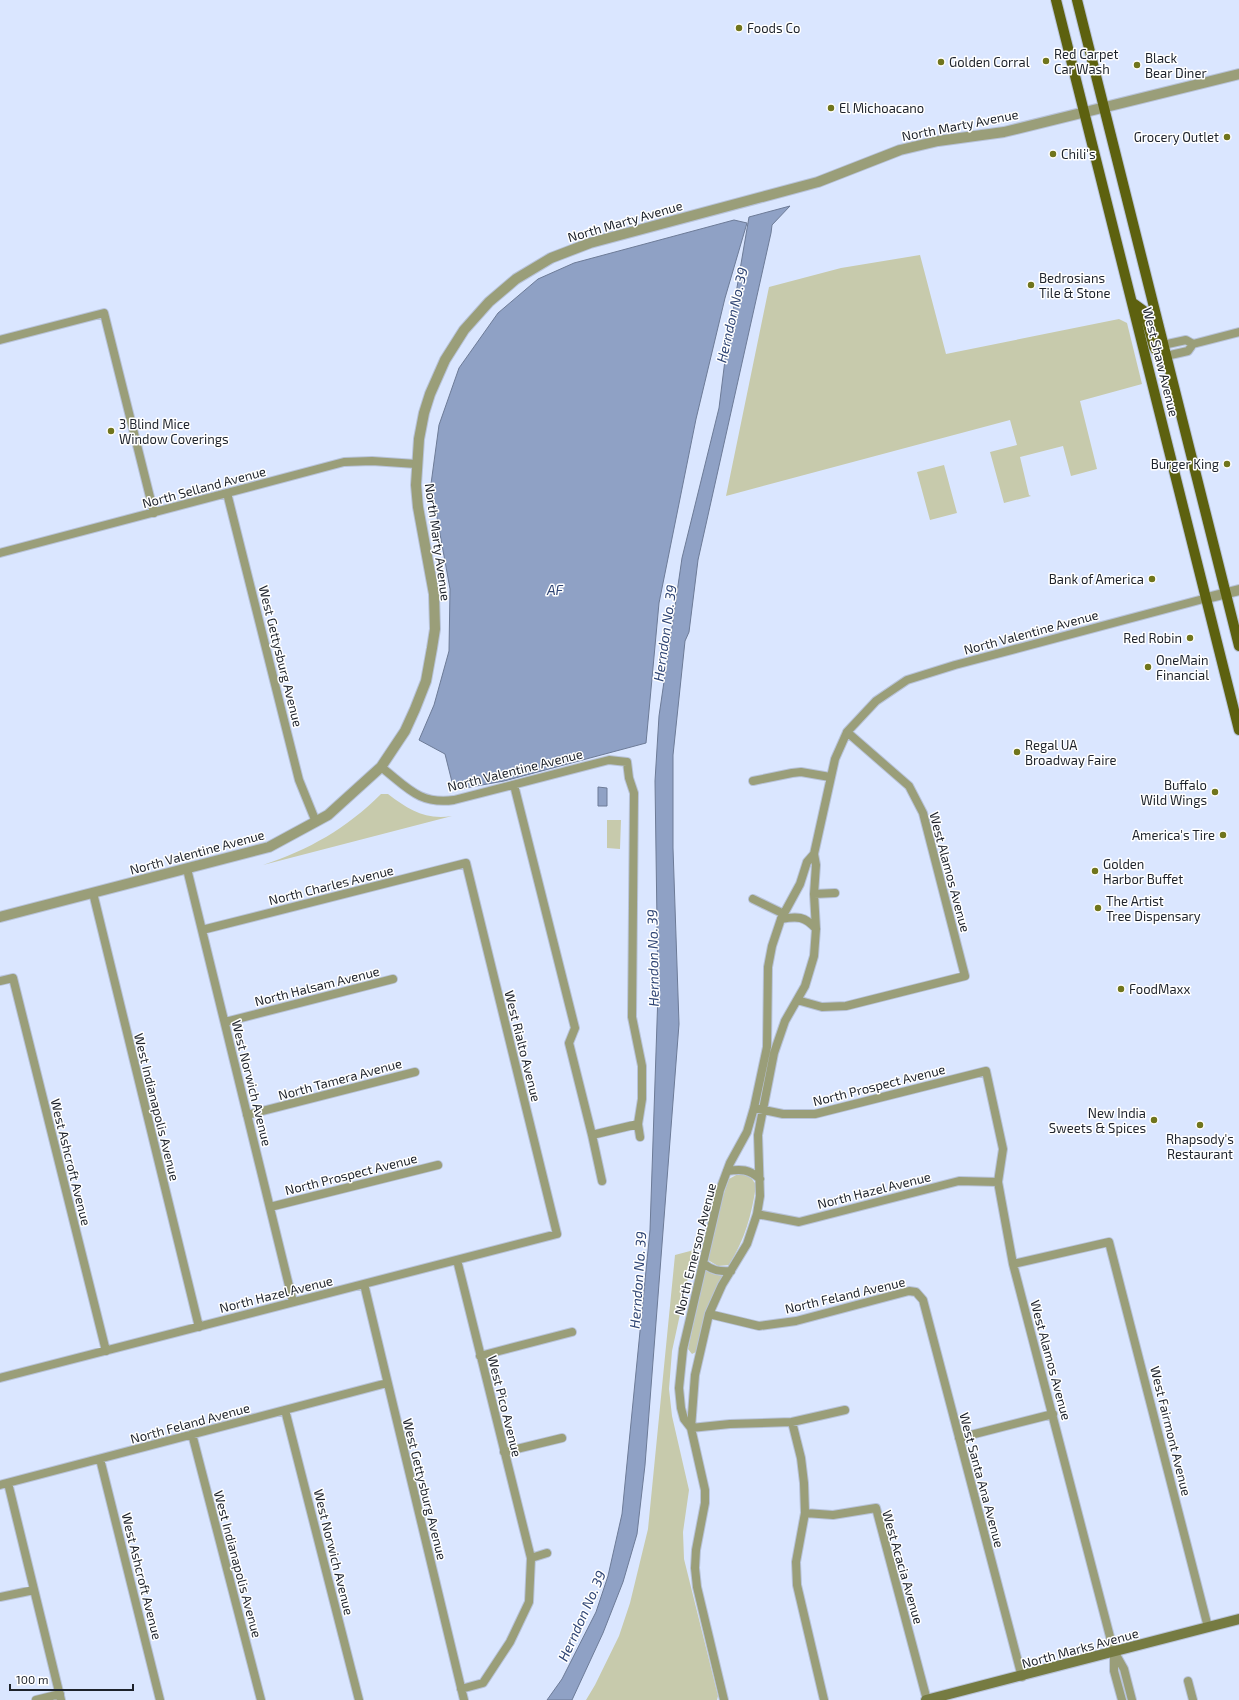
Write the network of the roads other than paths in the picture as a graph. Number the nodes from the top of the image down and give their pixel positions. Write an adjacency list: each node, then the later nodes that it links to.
1 (1056, 0): 5 (main road, West Shaw Avenue)
2 (1077, 0): 4 (main road, West Shaw Avenue)
3 (1239, 74): 4 (street, North Marty Avenue)
4 (1103, 107): 5 (street, North Marty Avenue); 10 (main road, West Shaw Avenue)
5 (1084, 111): 6 (main road, West Shaw Avenue); 12 (street, North Marty Avenue)
6 (1133, 303): 11 (main road); 18 (main road, West Shaw Avenue)
7 (1239, 332): 9 (street)
8 (0, 340): 14 (street)
9 (1193, 344): 10 (street); 11 (street)
10 (1163, 345): 11 (main road, West Shaw Avenue)
11 (1166, 356): 17 (main road, West Shaw Avenue)
12 (416, 464): 13 (street, North Selland Avenue); 22 (street, North Marty Avenue)
13 (227, 493): 14 (street, North Selland Avenue); 26 (street, West Gettysburg Avenue)
14 (154, 513): 15 (street, North Selland Avenue)
15 (0, 553)
16 (1239, 590): 17 (street, North Valentine Avenue)
17 (1226, 594): 18 (street, North Valentine Avenue); 19 (main road, West Shaw Avenue)
18 (1207, 598): 20 (main road, West Shaw Avenue); 21 (street, North Valentine Avenue)
19 (1239, 646)
20 (1239, 730)
21 (848, 732): 23 (street, North Emerson Avenue); 40 (street, West Alamos Avenue)
22 (381, 767): 25 (street, North Valentine Avenue); 26 (street, North Valentine Avenue)
23 (830, 777): 24 (street); 27 (street, North Emerson Avenue)
24 (753, 781)
25 (514, 785): 46 (street, North Valentine Avenue); 47 (street)
26 (316, 822): 29 (street, North Valentine Avenue)
27 (814, 854): 32 (street, North Emerson Avenue); 34 (street, North Emerson Avenue)
28 (466, 863): 37 (street, North Charles Avenue); 56 (street, West Rialto Avenue)
29 (187, 869): 30 (street, North Valentine Avenue); 37 (street, West Norwich Avenue)
30 (93, 893): 35 (street, North Valentine Avenue); 65 (street, West Indianapolis Avenue)
31 (835, 893): 32 (street)
32 (814, 894): 36 (street, North Emerson Avenue)
33 (753, 899): 34 (street)
34 (782, 916): 36 (street); 44 (street, North Emerson Avenue)
35 (0, 917)
36 (816, 929): 40 (street, North Emerson Avenue)
37 (202, 930): 41 (street, West Norwich Avenue)
38 (393, 979): 41 (street, North Halsam Avenue)
39 (0, 981): 67 (street, West Ashcroft Avenue)
40 (797, 1000): 44 (street, North Emerson Avenue)
41 (225, 1022): 45 (street, West Norwich Avenue)
42 (986, 1071): 44 (street, North Prospect Avenue); 53 (street, West Alamos Avenue)
43 (415, 1072): 45 (street, North Tamera Avenue)
44 (758, 1109): 50 (street, North Emerson Avenue); 51 (street, North Emerson Avenue)
45 (247, 1116): 54 (street, West Norwich Avenue)
46 (638, 1124): 47 (street); 48 (street)
47 (592, 1135): 52 (street)
48 (640, 1137)
49 (438, 1165): 54 (street, North Prospect Avenue)
50 (727, 1171): 51 (street); 58 (street, North Emerson Avenue)
51 (760, 1179): 55 (street, North Emerson Avenue)
52 (602, 1181)
53 (998, 1182): 55 (street, North Hazel Avenue); 59 (street, West Alamos Avenue)
54 (270, 1207): 63 (street, West Norwich Avenue)
55 (758, 1214): 60 (street, North Emerson Avenue)
56 (557, 1234): 57 (street, North Hazel Avenue)
57 (457, 1260): 61 (street, North Hazel Avenue); 68 (street, West Pico Avenue)
58 (703, 1262): 60 (street); 75 (street, North Emerson Avenue)
59 (1013, 1264): 73 (street, West Alamos Avenue); 88 (street, West Fairmont Avenue)
60 (730, 1271): 64 (street, North Emerson Avenue)
61 (364, 1284): 63 (street, North Hazel Avenue); 70 (street, West Gettysburg Avenue)
62 (916, 1292): 64 (street, North Feland Avenue); 78 (street, West Santa Ana Avenue)
63 (293, 1302): 65 (street, North Hazel Avenue)
64 (709, 1314): 75 (street, North Emerson Avenue)
65 (199, 1327): 67 (street, North Hazel Avenue)
66 (572, 1332): 68 (street)
67 (106, 1351): 69 (street, North Hazel Avenue)
68 (480, 1356): 79 (street, West Pico Avenue)
69 (0, 1378)
70 (387, 1383): 71 (street, North Feland Avenue); 92 (street, West Gettysburg Avenue)
71 (285, 1410): 76 (street, North Feland Avenue); 97 (street, West Norwich Avenue)
72 (845, 1410): 74 (street)
73 (1053, 1414): 78 (street); 89 (street, West Alamos Avenue)
74 (792, 1422): 75 (street); 82 (street)
75 (691, 1428): 99 (street, North Emerson Avenue)
76 (192, 1434): 80 (street, North Feland Avenue); 96 (street, West Indianapolis Avenue)
77 (562, 1438): 79 (street)
78 (959, 1438): 90 (street, West Santa Ana Avenue)
79 (504, 1452): 84 (street, West Pico Avenue)
80 (100, 1459): 81 (street, North Feland Avenue); 95 (street, West Ashcroft Avenue)
81 (4, 1484): 85 (street)
82 (805, 1513): 100 (street); 101 (street, West Acacia Avenue)
83 (548, 1552): 84 (street)
84 (531, 1558): 92 (street, West Pico Avenue)
85 (34, 1590): 86 (street); 93 (street)
86 (0, 1597)
87 (1239, 1619): 88 (main road, North Marks Avenue)
88 (1208, 1627): 89 (main road, North Marks Avenue)
89 (1114, 1652): 90 (main road, North Marks Avenue); 102 (street, West Alamos Avenue); 103 (street, West Alamos Avenue)
90 (1022, 1677): 101 (main road, North Marks Avenue)
91 (1188, 1681): 104 (street)
92 (461, 1689): 98 (street, West Gettysburg Avenue)
93 (61, 1697): 94 (street)
94 (36, 1700)
95 (160, 1700)
96 (261, 1700)
97 (359, 1700)
98 (464, 1700)
99 (724, 1700)
100 (824, 1700)
101 (927, 1700)
102 (1122, 1700)
103 (1132, 1700)
104 (1193, 1700)

